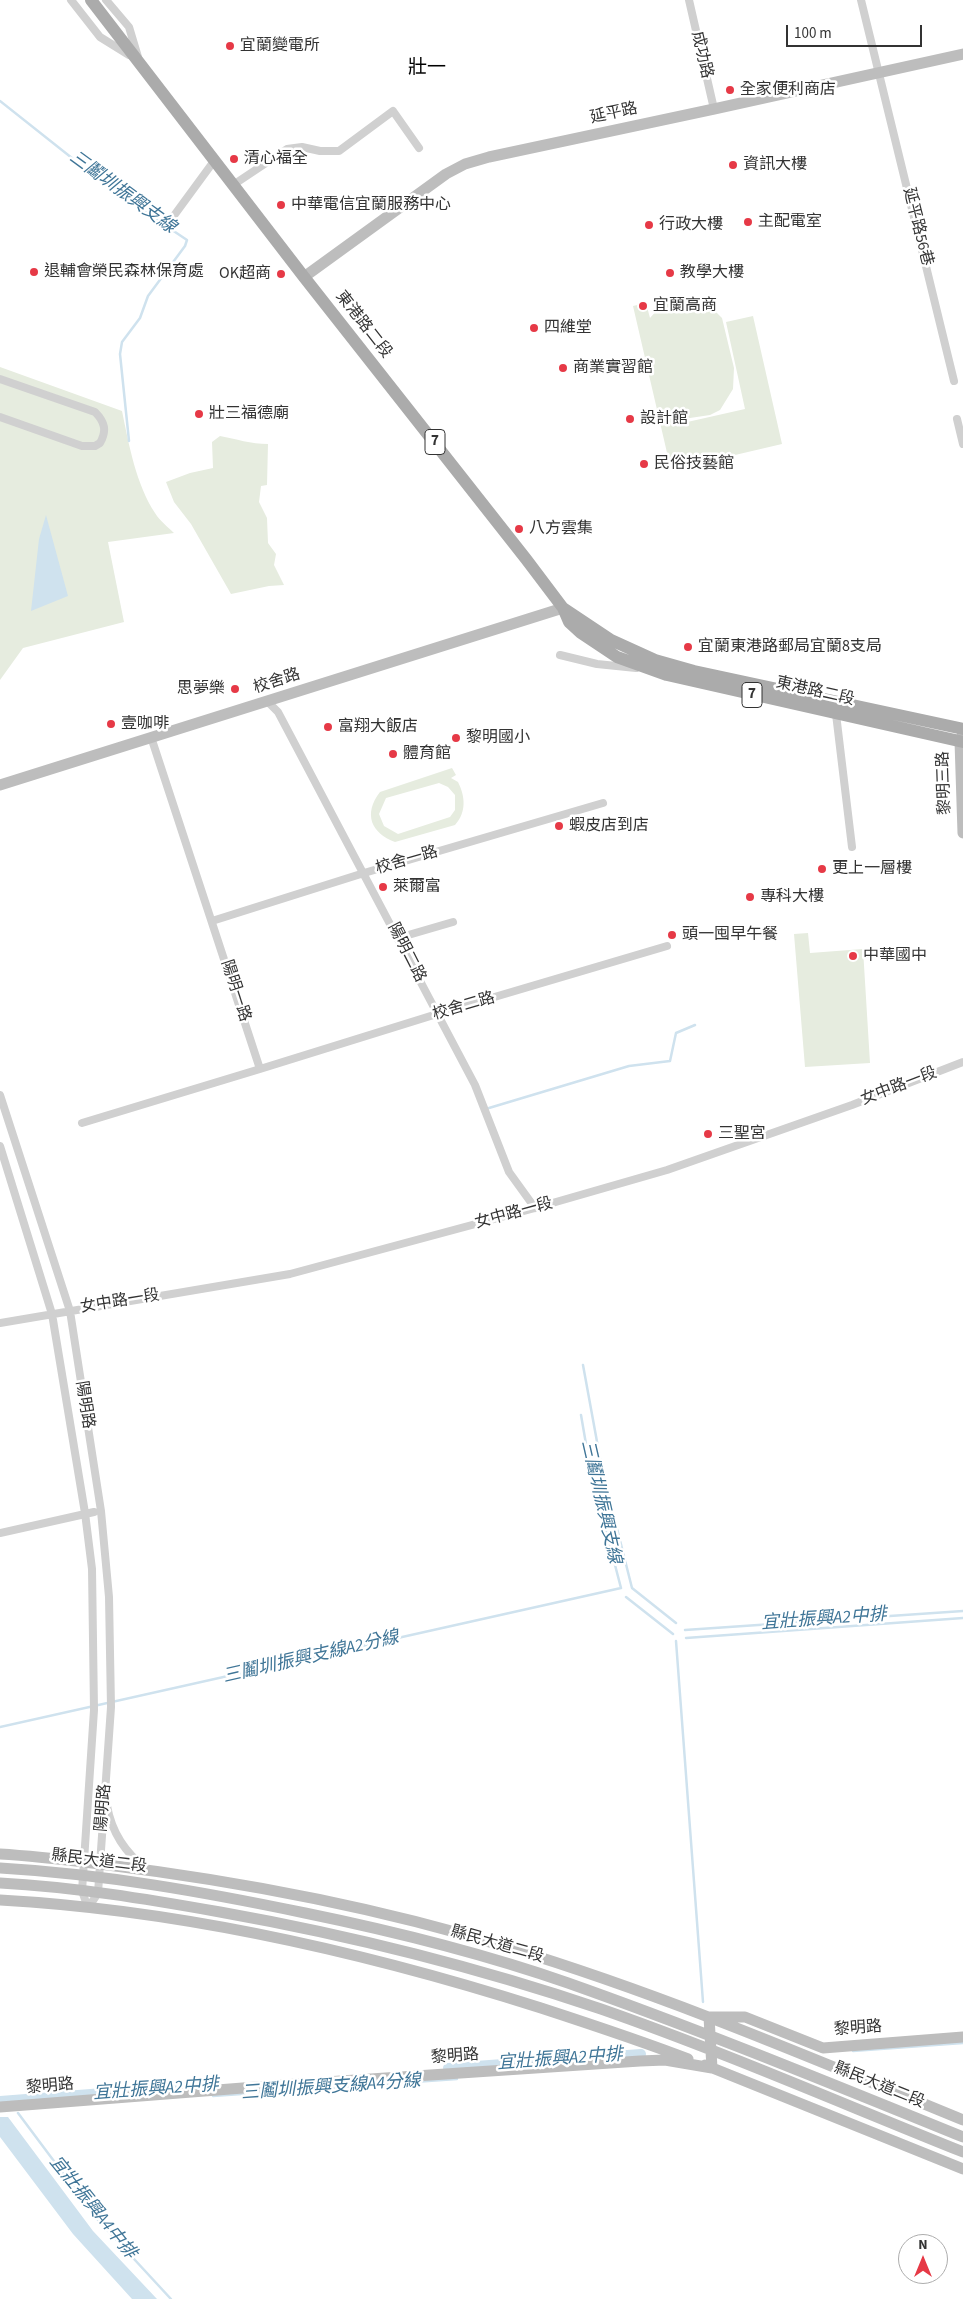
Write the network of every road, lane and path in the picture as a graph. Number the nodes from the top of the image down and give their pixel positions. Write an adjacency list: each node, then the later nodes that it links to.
1 (71, 0): 7 (street, 東港路二段)
2 (91, 0): 7 (main road, 7)
3 (106, 0): 7 (street, 東港路二段)
4 (689, 0): 9 (street, 成功路)
5 (861, 0): 8 (street, 延平路56巷)
6 (963, 54): 8 (street, 延平路)
7 (139, 61): 11 (main road, 東港路二段 / 7)
8 (879, 73): 9 (street, 延平路); 16 (street, 延平路56巷)
9 (714, 109): 14 (street, 延平路)
10 (419, 148): 12 (street)
11 (214, 161): 12 (main road, 東港路二段 / 7); 13 (street)
12 (233, 185): 14 (main road, 東港路二段 / 7)
13 (170, 221)
14 (304, 277): 20 (main road, 東港路二段 / 7)
15 (0, 379): 17 (street)
16 (954, 381)
17 (0, 417)
18 (957, 419): 19 (street)
19 (963, 444)
20 (563, 608): 22 (main road, 東港路二段 / 7); 23 (street, 校舍路); 25 (main road, 東港路二段 / 7)
21 (560, 656): 22 (street)
22 (646, 669): 24 (main road, 東港路二段 / 7)
23 (268, 702): 26 (street, 校舍路); 31 (street, 陽明二路)
24 (836, 714): 25 (main road, 東港路二段 / 7); 30 (street)
25 (962, 736): 29 (street, 黎明三路)
26 (151, 737): 27 (street, 校舍路); 32 (street, 陽明一路)
27 (0, 785)
28 (603, 803): 31 (street, 校舍一路)
29 (963, 834)
30 (852, 847)
31 (364, 873): 32 (street, 校舍一路); 34 (street, 陽明二路)
32 (212, 921): 38 (street, 陽明一路)
33 (453, 922): 34 (street)
34 (398, 938): 36 (street, 陽明二路)
35 (667, 946): 36 (street, 校舍二路)
36 (436, 1014): 38 (street, 校舍二路); 42 (street, 陽明二路)
37 (963, 1062): 42 (street, 女中路一段)
38 (260, 1069): 40 (street)
39 (0, 1094): 43 (street, 陽明路)
40 (82, 1123)
41 (0, 1146): 44 (street, 陽明路)
42 (535, 1208): 43 (street, 女中路一段)
43 (70, 1311): 44 (street, 女中路一段); 48 (street, 陽明路)
44 (52, 1314): 45 (street, 女中路一段); 46 (street, 陽明路)
45 (0, 1323)
46 (89, 1512): 47 (street); 50 (street, 陽明路)
47 (0, 1532)
48 (107, 1784): 51 (street, 陽明路); 53 (street)
49 (0, 1854): 50 (street, 縣民大道二段)
50 (84, 1862): 51 (street, 縣民大道二段); 54 (street, 陽明路)
51 (100, 1864): 53 (street, 縣民大道二段); 55 (street, 陽明路)
52 (0, 1868): 54 (street, 縣民大道二段)
53 (147, 1869): 61 (street, 縣民大道二段)
54 (83, 1875): 55 (street, 縣民大道二段); 57 (street, 陽明路)
55 (99, 1877): 58 (street, 陽明路); 62 (street, 縣民大道二段)
56 (0, 1883): 57 (street, 縣民大道二段)
57 (82, 1891): 58 (street, 縣民大道二段); 60 (street, 陽明路)
58 (98, 1893): 60 (street); 68 (street, 縣民大道二段)
59 (0, 1900): 60 (street)
60 (88, 1908): 66 (street)
61 (358, 1908): 62 (street); 63 (street, 縣民大道二段)
62 (359, 1924): 64 (street, 縣民大道二段)
63 (709, 2017): 64 (street); 67 (street, 黎明路); 70 (street, 縣民大道二段)
64 (710, 2035): 68 (street); 74 (street, 縣民大道二段)
65 (963, 2037): 67 (street, 黎明路)
66 (645, 2042): 69 (street); 71 (street)
67 (823, 2048): 70 (street)
68 (711, 2050): 71 (street); 75 (street, 縣民大道二段)
69 (640, 2061): 71 (street, 黎明路); 72 (street, 黎明路)
70 (823, 2063): 73 (street, 縣民大道二段)
71 (712, 2068): 76 (street)
72 (4, 2107)
73 (963, 2120)
74 (963, 2137)
75 (963, 2152)
76 (963, 2169)

